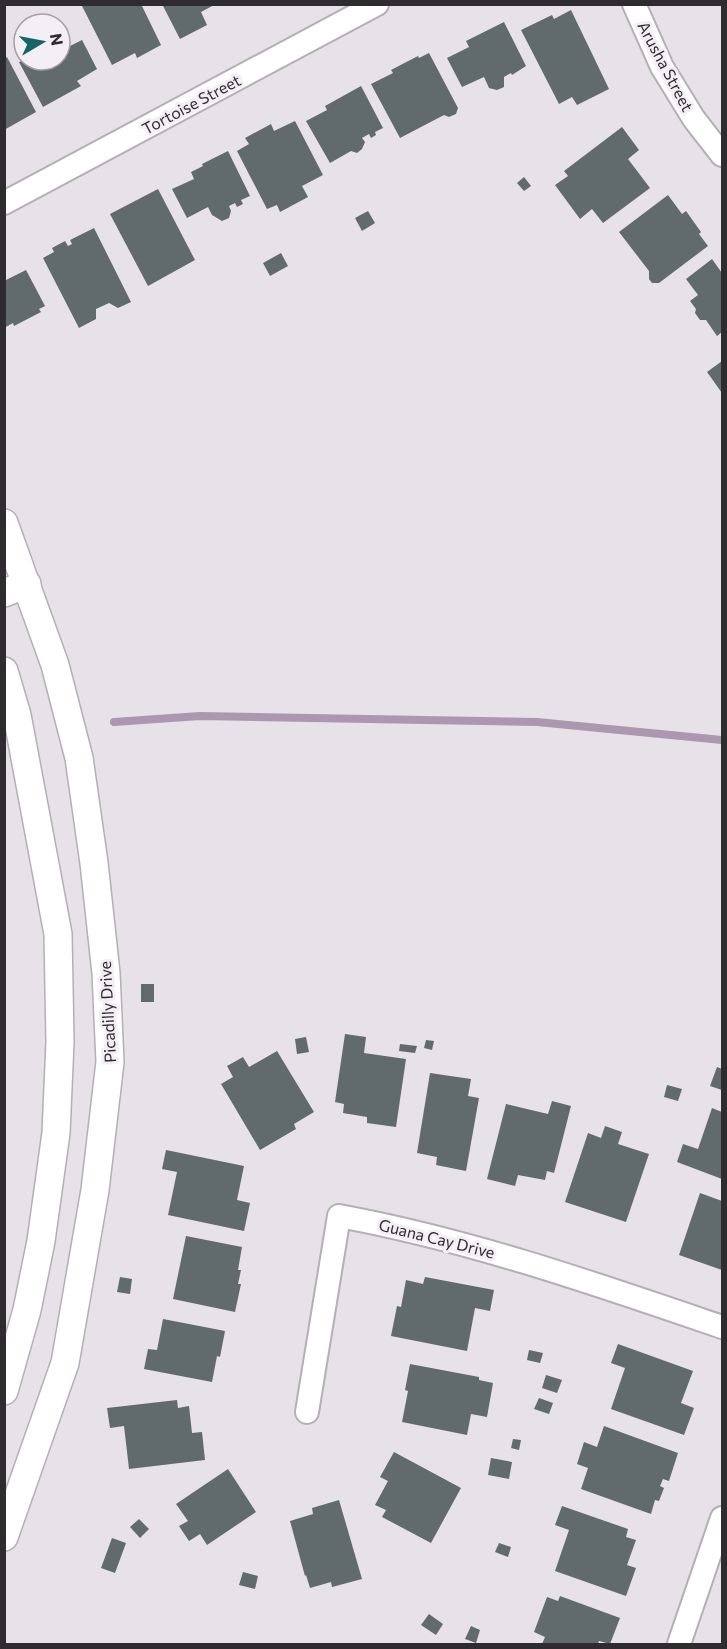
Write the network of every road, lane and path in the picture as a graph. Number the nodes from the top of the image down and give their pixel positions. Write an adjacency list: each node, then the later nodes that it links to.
1 (377, 4): 4 (street, Tortoise Street)
2 (634, 4): 3 (street, Arusha Street)
3 (723, 155)
4 (4, 203)
5 (4, 523): 6 (street, Picadilly Drive)
6 (16, 589): 12 (street, Picadilly Drive)
7 (4, 671): 9 (street)
8 (723, 1327): 10 (street, Guana Cay Drive)
9 (4, 1391)
10 (307, 1412)
11 (723, 1518): 13 (street)
12 (4, 1537)
13 (679, 1644)

